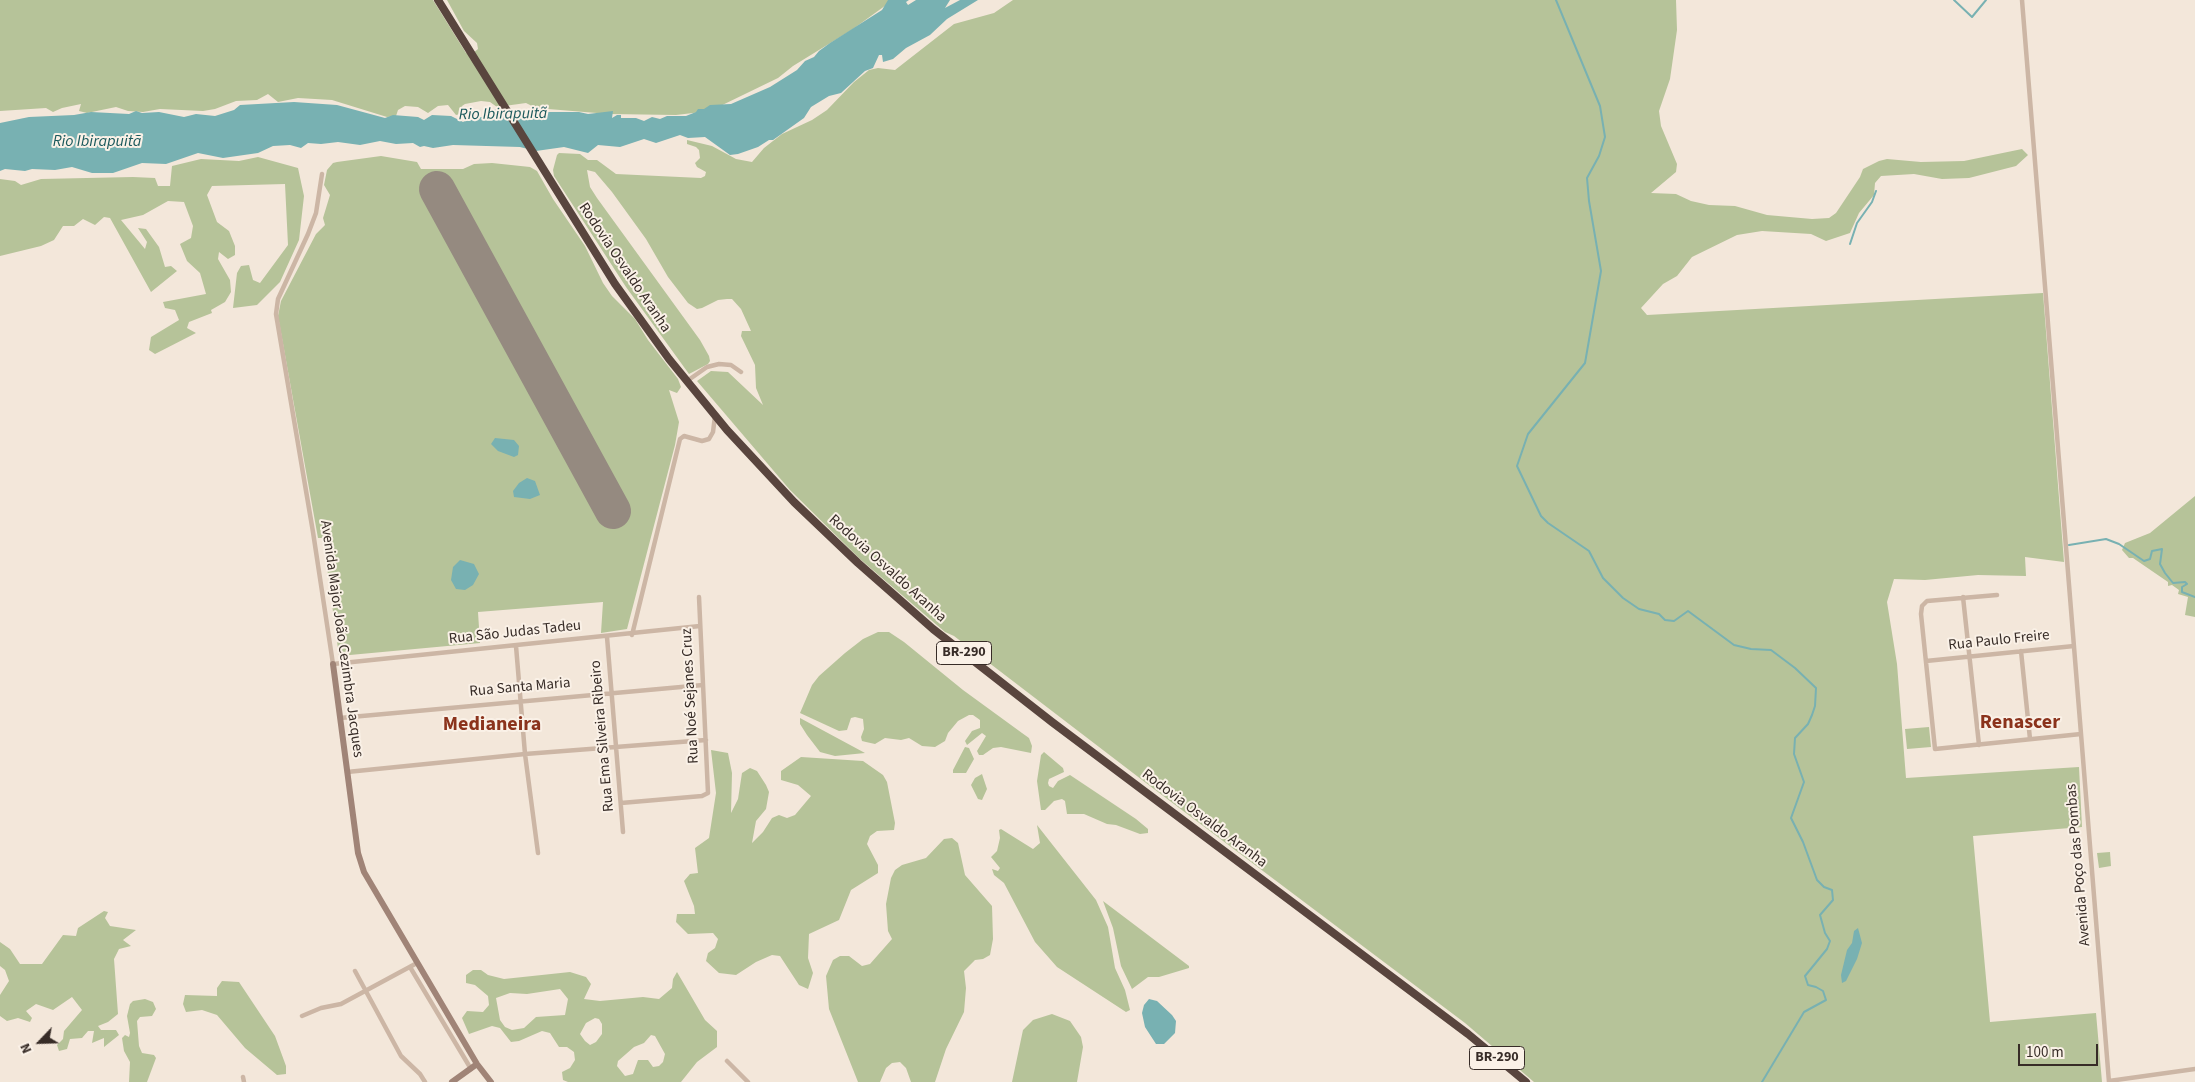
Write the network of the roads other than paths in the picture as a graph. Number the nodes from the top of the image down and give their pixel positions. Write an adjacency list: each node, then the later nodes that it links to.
1 (438, 0): 5 (highway, Rodovia Osvaldo Aranha / BR-290)
2 (2022, 0): 14 (street, Avenida Poço das Pombas)
3 (322, 174): 18 (street, Avenida Major João Cezimbra Jacques)
4 (741, 372): 5 (street)
5 (687, 381): 6 (highway, Rodovia Osvaldo Aranha / BR-290)
6 (715, 416): 11 (street); 47 (highway, Rodovia Osvaldo Aranha / BR-290)
7 (1997, 595): 9 (street)
8 (699, 597): 10 (street, Rua Noé Sejanes Cruz)
9 (1963, 597): 16 (street); 17 (street)
10 (700, 626): 11 (street, Rua São Judas Tadeu); 19 (street, Rua Noé Sejanes Cruz)
11 (632, 634): 12 (street, Rua São Judas Tadeu)
12 (607, 637): 13 (street, Rua São Judas Tadeu); 20 (street, Rua Ema Silveira Ribeiro)
13 (516, 646): 18 (street, Rua São Judas Tadeu); 21 (street)
14 (2074, 646): 15 (street, Rua Paulo Freire); 23 (street, Avenida Poço das Pombas)
15 (2021, 651): 16 (street, Rua Paulo Freire); 24 (street)
16 (1969, 657): 17 (street, Rua Paulo Freire); 26 (street)
17 (1926, 661): 26 (street)
18 (333, 664): 22 (street, Avenida Major João Cezimbra Jacques)
19 (703, 684): 20 (street, Rua Santa Maria); 25 (street, Rua Noé Sejanes Cruz)
20 (611, 692): 21 (street, Rua Santa Maria); 27 (street, Rua Ema Silveira Ribeiro)
21 (520, 701): 22 (street, Rua Santa Maria); 28 (street)
22 (340, 718): 29 (street, Avenida Major João Cezimbra Jacques)
23 (2081, 734): 24 (street); 42 (street, Avenida Poço das Pombas)
24 (2030, 739): 26 (street)
25 (706, 740): 27 (street); 30 (street, Rua Noé Sejanes Cruz)
26 (1979, 745)
27 (616, 748): 28 (street); 30 (street, Rua Ema Silveira Ribeiro)
28 (525, 754): 29 (street); 32 (street)
29 (347, 772): 33 (street, Avenida Major João Cezimbra Jacques)
30 (621, 803): 31 (street, Rua Ema Silveira Ribeiro)
31 (623, 832)
32 (538, 853)
33 (417, 964): 34 (street); 39 (street, Avenida Major João Cezimbra Jacques)
34 (410, 968): 36 (street); 40 (street)
35 (354, 971): 36 (street)
36 (366, 992): 37 (street); 43 (street)
37 (302, 1016)
38 (727, 1061): 46 (street)
39 (477, 1064): 40 (street); 45 (street, Avenida Major João Cezimbra Jacques)
40 (471, 1069): 44 (street)
41 (2195, 1069): 42 (street)
42 (2109, 1081)
43 (425, 1082)
44 (452, 1082)
45 (491, 1082)
46 (748, 1082)
47 (1526, 1082)

